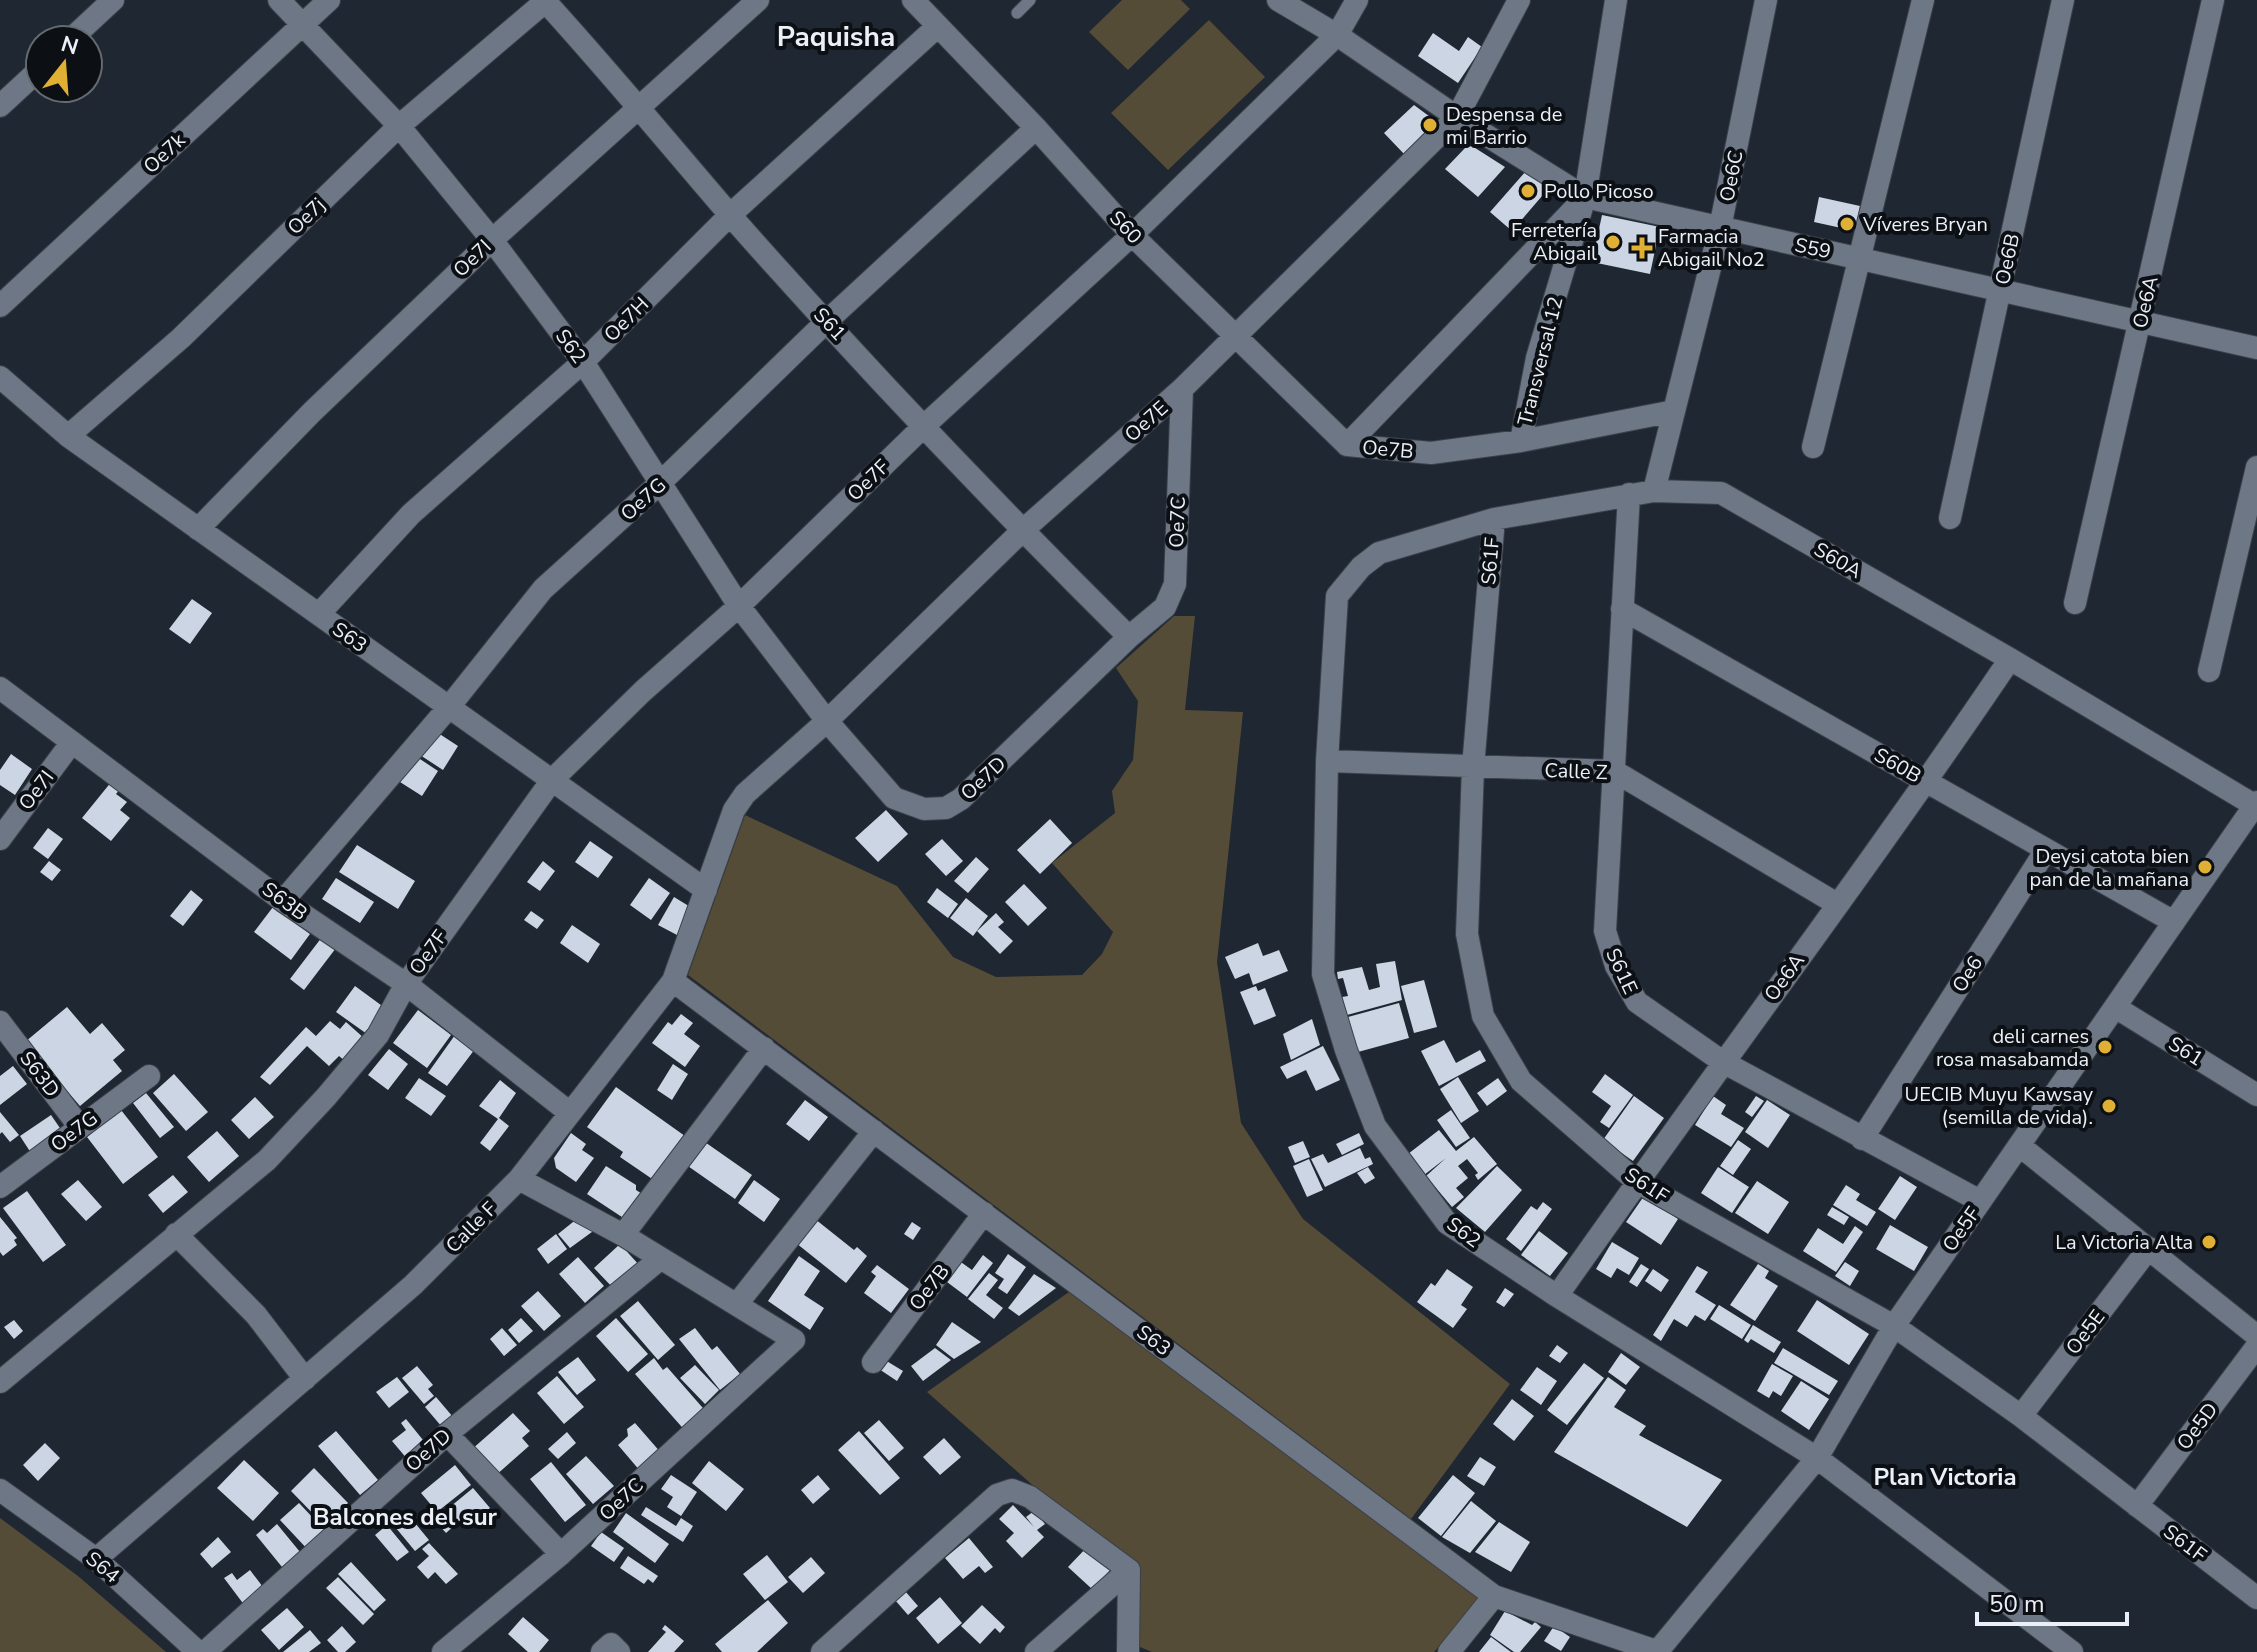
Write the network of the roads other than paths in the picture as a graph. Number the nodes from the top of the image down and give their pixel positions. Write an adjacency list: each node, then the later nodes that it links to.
1 (113, 0): 18 (street)
2 (279, 0): 17 (street, S62)
3 (329, 0): 17 (street, Oe7k)
4 (545, 0): 23 (street, S61); 25 (street, Oe7j)
5 (758, 0): 23 (street, Oe7I)
6 (913, 0): 19 (street, S60)
7 (1030, 0): 16 (lane)
8 (1278, 0): 20 (street, S59)
9 (1357, 0): 20 (street, Oe7F)
10 (1519, 0): 24 (street, Oe7E)
11 (1616, 0): 27 (street, Transversal 12)
12 (1766, 0): 29 (street, Oe6C)
13 (1923, 0): 32 (street)
14 (2063, 0): 33 (street, Oe6B)
15 (2213, 0): 36 (street, Oe6A)
16 (1017, 13)
17 (303, 23): 25 (street, S62); 34 (street, Oe7k)
18 (87, 24)
19 (938, 26): 26 (street, S60); 28 (street, Oe7H)
20 (1337, 35): 24 (street, S59); 30 (street, Oe7F)
21 (24, 84): 22 (street)
22 (0, 106)
23 (640, 108): 28 (street, S61); 31 (street, Oe7I)
24 (1457, 117): 27 (street, S59); 37 (street, Oe7E)
25 (399, 126): 31 (street, S62); 44 (street, Oe7j)
26 (1036, 128): 30 (street, S60); 35 (street, Oe7G)
27 (1585, 197): 29 (street, S59); 45 (street, Transversal 12); 46 (street, Oe7B)
28 (730, 215): 35 (street, S61); 39 (street, Oe7H)
29 (1720, 228): 32 (street, S59); 42 (street, Oe6C)
30 (1132, 235): 37 (street, S60); 43 (street, Oe7F)
31 (492, 240): 39 (street, S62); 54 (street, Oe7I)
32 (1861, 258): 33 (street, S59); 47 (street)
33 (2000, 290): 36 (street, S59); 52 (street, Oe6B)
34 (0, 306)
35 (827, 321): 43 (street, S61); 49 (street, Oe7G)
36 (2140, 322): 38 (street, S59); 57 (street, Oe6A)
37 (1234, 337): 41 (street, Oe7E); 46 (street, S60)
38 (2257, 348)
39 (583, 362): 49 (street, S62); 60 (street, Oe7H)
40 (0, 377): 44 (street, S63)
41 (1182, 389): 55 (street, Oe7E); 61 (street, Oe7C)
42 (1674, 411): 45 (street, Oe7B); 50 (street, Oe6C)
43 (924, 426): 55 (street, S61); 58 (street, Oe7F)
44 (68, 436): 54 (street, S63)
45 (1521, 441): 46 (street, Oe7B)
46 (1347, 445)
47 (1813, 447)
48 (2257, 467): 63 (street)
49 (659, 484): 58 (street, S62); 65 (street, Oe7G)
50 (1654, 491): 51 (street, S60A); 62 (street, S60A)
51 (1629, 494): 53 (street, S60A); 59 (street, S61E)
52 (1950, 518)
53 (1494, 519): 56 (street, S60A); 69 (street, S61F)
54 (198, 529): 60 (street, S63)
55 (1022, 531): 61 (street, S61); 66 (street, Oe7E)
56 (1379, 553): 68 (street, S62)
57 (2075, 603)
58 (739, 606): 66 (street, S62); 71 (street, Oe7F)
59 (1622, 609): 70 (street, S61E); 72 (street, S60B)
60 (319, 614): 65 (street, S63)
61 (1129, 637): 66 (street, Oe7D)
62 (2010, 659): 72 (street, Oe6A); 73 (street, S60A)
63 (2209, 671)
64 (0, 688): 67 (street, S63B)
65 (449, 707): 71 (street, S63); 78 (street, Oe7G)
66 (827, 721): 74 (street, Oe7E)
67 (72, 742): 75 (street, Oe7I); 78 (street, S63B)
68 (1327, 761): 69 (street, Calle Z); 103 (street, S62)
69 (1473, 767): 70 (street, Calle Z); 95 (street, S61F)
70 (1614, 771): 79 (street, Calle Z); 86 (street, S61E)
71 (552, 780): 77 (street, S63); 82 (street, Oe7F)
72 (1927, 781): 76 (street, S60B); 79 (street, Oe6A)
73 (2256, 804): 80 (street, Oe5F)
74 (734, 810): 77 (street, Calle F)
75 (0, 839)
76 (2046, 850): 80 (street, S60B); 92 (street, Oe6)
77 (706, 890): 81 (street, Calle F)
78 (283, 901): 82 (street, S63B)
79 (1837, 904): 86 (street, Oe6A)
80 (2174, 922): 83 (street, Oe5F)
81 (673, 981): 85 (street, S63); 89 (street, Calle F)
82 (406, 984): 89 (street, S63B); 99 (street, Oe7F)
83 (2115, 1007): 88 (street, S61); 93 (street, Oe5F)
84 (0, 1022): 90 (street, S63D)
85 (764, 1048): 91 (street, S63); 100 (street)
86 (1723, 1062): 92 (street, S61E); 95 (street, Oe6A)
87 (149, 1076): 90 (street, Oe7G)
88 (2257, 1095)
89 (570, 1113): 94 (street, Calle F)
90 (79, 1126): 96 (street, Oe7G)
91 (874, 1131): 98 (street, S63); 104 (street)
92 (1862, 1139): 97 (street, S61E)
93 (2020, 1146): 97 (street, Oe5F); 101 (street)
94 (519, 1179): 100 (street); 109 (street, Calle F)
95 (1637, 1182): 103 (street, Oe6A); 105 (street, S61F)
96 (0, 1187)
97 (1980, 1201): 105 (street, Oe5F)
98 (984, 1213): 108 (street, Oe7B); 120 (street, S63)
99 (176, 1234): 109 (street); 110 (street, Oe7F)
100 (623, 1235): 102 (street)
101 (2149, 1248): 106 (street); 111 (street, Oe5E)
102 (660, 1259): 104 (street); 112 (street, Oe7D)
103 (1557, 1296): 113 (street, S62)
104 (737, 1304): 116 (street, Oe7C)
105 (1894, 1326): 111 (street, S61F); 113 (street, Oe5F)
106 (2257, 1336)
107 (2257, 1346): 115 (street, Oe5D)
108 (873, 1362)
109 (305, 1379): 117 (street, Calle F)
110 (0, 1382)
111 (2021, 1416): 115 (street, S61F)
112 (447, 1434): 116 (street); 122 (street, Oe7D)
113 (1817, 1458): 130 (street, Oe5F); 131 (street, S62)
114 (0, 1490): 117 (street, S64)
115 (2137, 1506): 119 (street, S61F)
116 (561, 1554): 123 (street, Oe7C)
117 (96, 1559): 121 (street, S64)
118 (1129, 1570): 126 (street); 127 (street); 128 (street)
119 (2255, 1593)
120 (1494, 1596): 129 (street); 130 (street, S63)
121 (198, 1652)
122 (205, 1652)
123 (443, 1652)
124 (602, 1652): 125 (street)
125 (619, 1652)
126 (822, 1652)
127 (1036, 1652)
128 (1128, 1652)
129 (1449, 1652)
130 (1658, 1652)
131 (2072, 1652)

